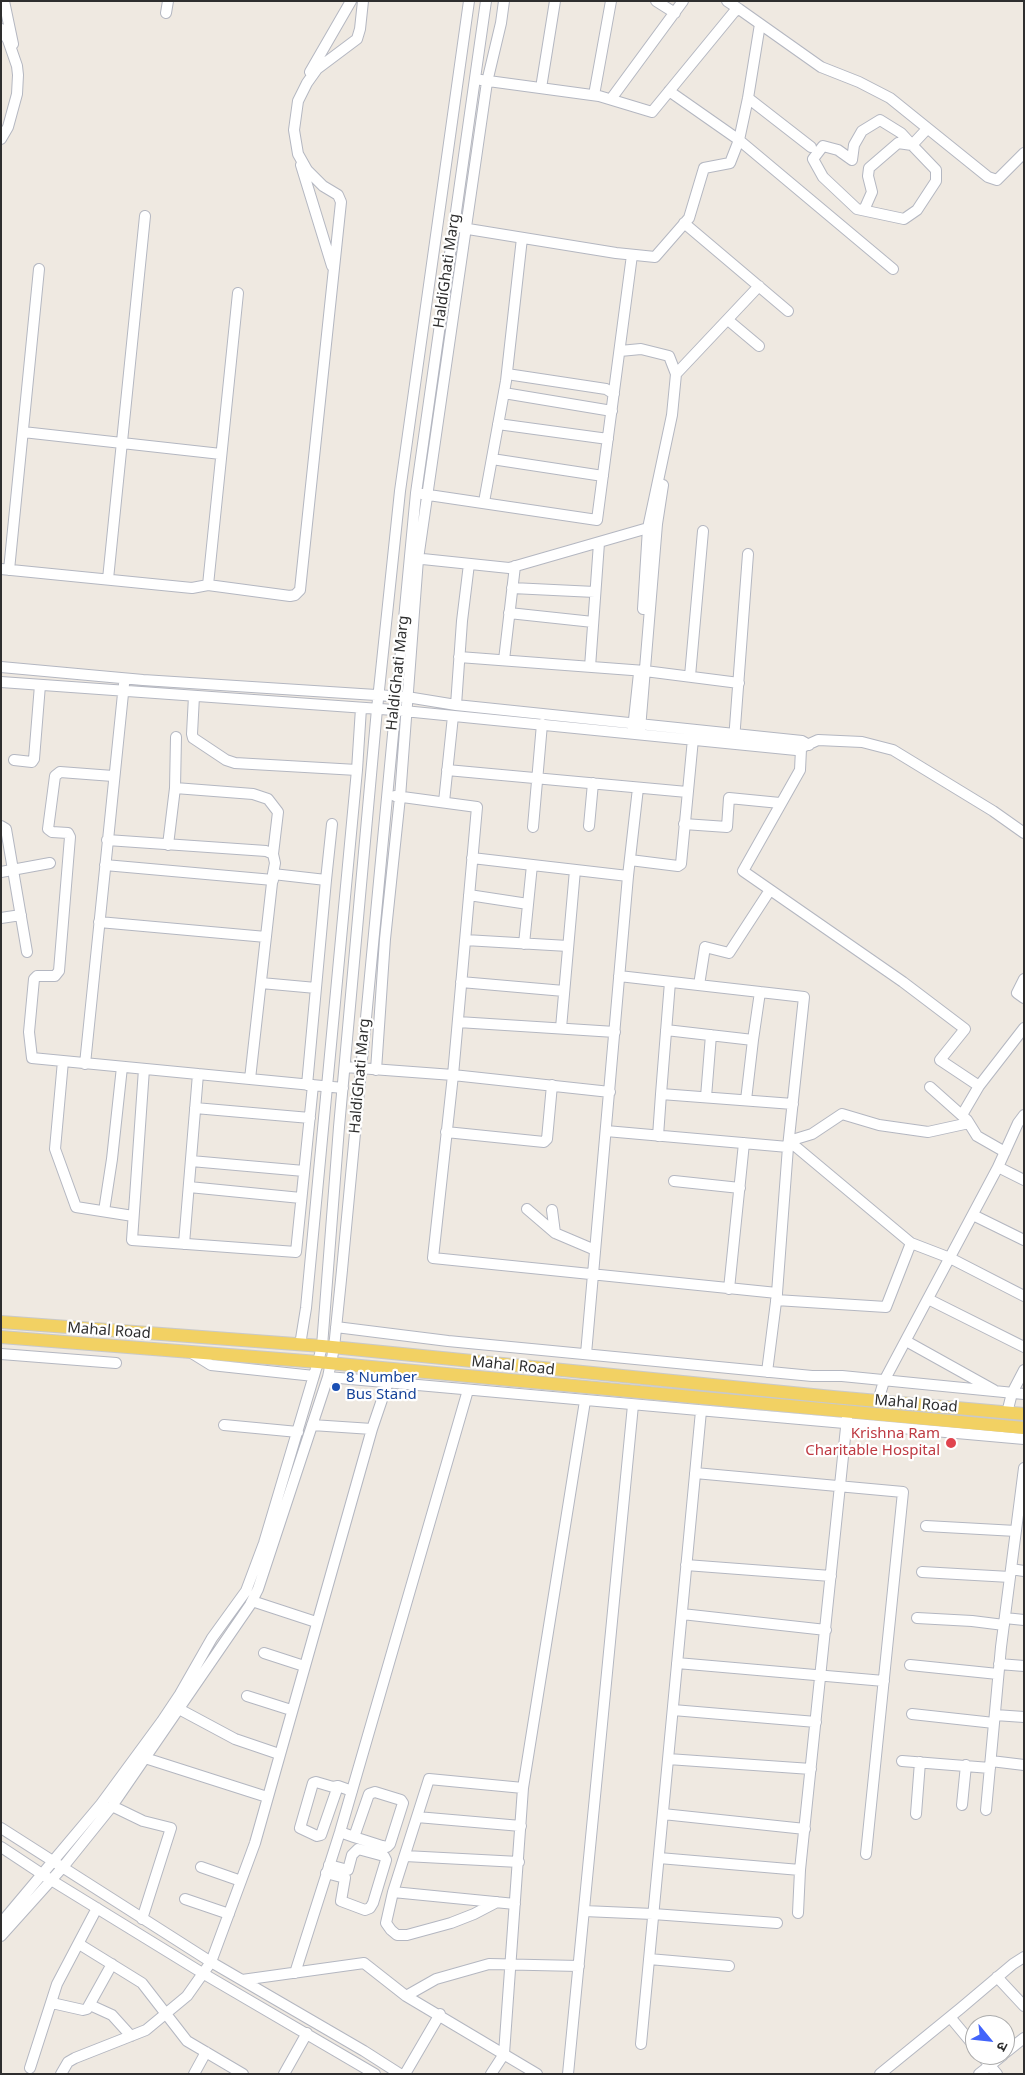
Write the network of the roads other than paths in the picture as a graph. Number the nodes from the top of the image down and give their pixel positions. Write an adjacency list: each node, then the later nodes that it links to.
1 (4, 1): 18 (street)
2 (168, 1): 15 (street)
3 (351, 1): 26 (street)
4 (363, 1): 26 (street)
5 (469, 1): 94 (street, HaldiGhati Marg)
6 (486, 1): 19 (street, HaldiGhati Marg)
7 (504, 1): 20 (street)
8 (555, 1): 21 (street)
9 (611, 1): 23 (street)
10 (656, 1): 14 (street)
11 (683, 1): 14 (street)
12 (727, 1): 13 (street)
13 (739, 9): 16 (street); 22 (street)
14 (675, 12): 25 (street)
15 (166, 13)
16 (760, 24): 24 (street); 28 (street)
17 (1, 29): 18 (street)
18 (17, 66): 27 (street)
19 (475, 80): 20 (street); 39 (street, HaldiGhati Marg)
20 (487, 82): 21 (street); 40 (street)
21 (541, 88): 23 (street)
22 (669, 92): 25 (street); 30 (street)
23 (594, 95): 25 (street)
24 (748, 98): 30 (street); 33 (street)
25 (611, 99)
26 (298, 101): 35 (street)
27 (8, 127): 29 (street); 31 (street)
28 (926, 129): 32 (street); 34 (street)
29 (1, 139)
30 (739, 140): 38 (street); 44 (street)
31 (1, 144)
32 (912, 145): 36 (street); 36 (street); 36 (street)
33 (811, 147)
34 (1024, 153)
35 (298, 154): 45 (street); 45 (street)
36 (864, 210)
37 (145, 216): 61 (street)
38 (684, 223): 42 (street); 46 (street)
39 (454, 227): 40 (street); 65 (street, HaldiGhati Marg)
40 (467, 229): 41 (street); 65 (street)
41 (522, 238): 42 (street); 52 (street)
42 (632, 255): 51 (street)
43 (40, 269): 59 (street)
44 (893, 269)
45 (334, 270): 76 (street)
46 (759, 286): 48 (street); 49 (street)
47 (238, 294): 62 (street)
48 (788, 311)
49 (728, 320): 50 (street); 53 (street)
50 (760, 346)
51 (620, 351): 53 (street); 55 (street)
52 (507, 374): 54 (street); 55 (street)
53 (676, 374): 57 (street)
54 (504, 393): 56 (street); 58 (street)
55 (614, 394): 56 (street)
56 (612, 411): 60 (street)
57 (672, 415): 67 (street); 85 (street)
58 (498, 424): 60 (street); 63 (street)
59 (23, 432): 61 (street); 74 (street)
60 (608, 439): 64 (street)
61 (122, 443): 62 (street); 75 (street)
62 (221, 454): 76 (street)
63 (492, 459): 64 (street); 66 (street)
64 (603, 476): 66 (street)
65 (421, 494): 66 (street); 71 (street, HaldiGhati Marg)
66 (484, 502)
67 (648, 528): 69 (street); 85 (street)
68 (703, 531): 86 (street)
69 (599, 543): 73 (street); 78 (street)
70 (748, 554): 89 (street)
71 (414, 558): 72 (street); 95 (street, HaldiGhati Marg); 96 (street)
72 (469, 564): 73 (street); 81 (street)
73 (515, 566): 77 (street)
74 (5, 569): 75 (street)
75 (108, 579): 76 (street)
76 (208, 585)
77 (512, 588): 78 (street); 79 (street)
78 (595, 592): 80 (street)
79 (509, 613): 80 (street); 82 (street)
80 (593, 622): 83 (street)
81 (458, 658): 82 (street); 101 (street)
82 (504, 660): 83 (street)
83 (590, 667): 85 (street)
84 (1, 668): 87 (street)
85 (642, 671): 86 (street); 104 (street)
86 (690, 676): 89 (street)
87 (125, 678): 91 (street); 92 (street)
88 (1, 682): 90 (street)
89 (739, 683): 107 (street)
90 (40, 684): 92 (street); 109 (street)
91 (239, 686): 94 (street); 97 (street)
92 (123, 690): 93 (street); 112 (street)
93 (194, 696): 97 (street); 110 (street)
94 (378, 696): 95 (street); 99 (street, HaldiGhati Marg)
95 (396, 696): 96 (street); 100 (street, HaldiGhati Marg)
96 (407, 697): 101 (street); 102 (street)
97 (238, 699): 98 (street)
98 (361, 708): 99 (street); 110 (street)
99 (377, 709): 100 (street); 173 (street, HaldiGhati Marg)
100 (394, 710): 102 (street); 118 (street, HaldiGhati Marg)
101 (454, 710): 102 (street); 103 (street); 104 (street); 111 (street)
102 (406, 711): 119 (street)
103 (542, 724): 104 (street); 113 (street)
104 (637, 728): 106 (street); 107 (street)
105 (176, 736): 115 (street)
106 (693, 739): 107 (street); 117 (street)
107 (734, 739): 108 (street)
108 (805, 747): 121 (street); 127 (street)
109 (14, 760)
110 (357, 770): 182 (street)
111 (447, 770): 113 (street); 120 (street)
112 (113, 776): 128 (street); 170 (street)
113 (538, 778): 114 (street); 125 (street)
114 (592, 783): 116 (street); 126 (street)
115 (175, 788): 129 (street); 130 (street)
116 (638, 788): 117 (street); 132 (street)
117 (687, 792): 123 (street)
118 (386, 795): 119 (street); 175 (street, HaldiGhati Marg)
119 (400, 797): 120 (street); 176 (street)
120 (444, 802): 131 (street)
121 (780, 803): 123 (street); 142 (street)
122 (332, 824): 141 (street)
123 (684, 824): 132 (street)
124 (1, 826): 136 (street)
125 (533, 826)
126 (589, 826)
127 (1024, 833)
128 (107, 840): 129 (street); 134 (street)
129 (168, 845): 130 (street)
130 (273, 854): 140 (street)
131 (472, 858): 135 (street); 143 (street)
132 (630, 860): 139 (street)
133 (50, 863): 136 (street)
134 (105, 865): 140 (street); 147 (street)
135 (532, 865): 137 (street); 144 (street)
136 (13, 870): 138 (street); 145 (street)
137 (575, 870): 139 (street); 151 (street)
138 (1, 872)
139 (628, 876): 153 (street)
140 (273, 877): 141 (street); 148 (street)
141 (326, 880): 159 (street)
142 (770, 890): 158 (street); 183 (street)
143 (469, 895): 144 (street); 149 (street)
144 (528, 904): 150 (street)
145 (21, 915): 146 (street); 152 (street)
146 (1, 918)
147 (99, 922): 148 (street); 171 (street)
148 (266, 937): 157 (street)
149 (465, 940): 150 (street); 155 (street)
150 (524, 944): 151 (street)
151 (568, 946): 160 (street)
152 (27, 952)
153 (620, 976): 156 (street); 167 (street)
154 (1024, 979): 162 (street)
155 (461, 982): 160 (street); 163 (street)
156 (670, 982): 158 (street); 166 (street)
157 (261, 983): 159 (street); 179 (street)
158 (699, 985): 161 (street)
159 (316, 988): 180 (street)
160 (564, 991): 164 (street)
161 (760, 992): 169 (street); 190 (street)
162 (1024, 998)
163 (458, 1022): 164 (street); 178 (street)
164 (561, 1028): 167 (street)
165 (1024, 1028): 183 (street)
166 (666, 1030): 168 (street); 187 (street)
167 (615, 1032): 186 (street)
168 (711, 1035): 169 (street); 188 (street)
169 (753, 1040): 189 (street)
170 (62, 1062): 171 (street); 212 (street)
171 (85, 1064): 172 (street)
172 (122, 1067): 174 (street); 212 (street)
173 (345, 1067): 175 (street); 185 (street, HaldiGhati Marg)
174 (144, 1069): 177 (street); 214 (street)
175 (361, 1069): 176 (street); 227 (street, HaldiGhati Marg)
176 (376, 1070): 178 (street)
177 (198, 1074): 179 (street); 191 (street)
178 (453, 1075): 181 (street); 197 (street)
179 (250, 1079): 180 (street)
180 (310, 1085): 182 (street); 194 (street)
181 (552, 1085): 186 (street); 197 (street)
182 (327, 1086): 185 (street); 230 (street)
183 (979, 1086): 192 (street)
184 (930, 1087): 192 (street)
185 (343, 1088): 231 (street, HaldiGhati Marg)
186 (610, 1092): 196 (street)
187 (661, 1094): 188 (street); 198 (street)
188 (706, 1097): 189 (street)
189 (746, 1100): 190 (street)
190 (792, 1104): 200 (street)
191 (195, 1108): 194 (street); 202 (street)
192 (962, 1115): 195 (street)
193 (1024, 1115): 201 (street)
194 (310, 1118): 204 (street)
195 (969, 1123): 200 (street); 201 (street)
196 (606, 1131): 198 (street); 219 (street)
197 (446, 1132): 221 (street)
198 (658, 1136): 199 (street)
199 (744, 1144): 200 (street); 208 (street)
200 (788, 1144): 217 (street); 223 (street)
201 (1005, 1152): 203 (street)
202 (191, 1161): 204 (street); 207 (street)
203 (998, 1168): 205 (street); 213 (street)
204 (304, 1171): 209 (street)
205 (1024, 1180)
206 (674, 1181): 208 (street)
207 (188, 1187): 209 (street); 218 (street)
208 (740, 1188): 222 (street)
209 (302, 1198): 218 (street)
210 (527, 1209): 215 (street)
211 (552, 1210): 215 (street)
212 (104, 1211): 214 (street)
213 (973, 1215): 216 (street); 220 (street)
214 (134, 1216): 218 (street)
215 (554, 1233): 219 (street)
216 (1024, 1240)
217 (912, 1243): 220 (street); 223 (street)
218 (184, 1244)
219 (595, 1250): 221 (street)
220 (950, 1258): 224 (street); 225 (street)
221 (593, 1276): 222 (street); 235 (street)
222 (729, 1289): 223 (street)
223 (777, 1296): 239 (street)
224 (1024, 1296)
225 (928, 1299): 229 (street); 232 (street)
226 (1, 1322): 230 (main road, Mahal Road)
227 (336, 1327): 231 (street, HaldiGhati Marg); 235 (street)
228 (1, 1337): 233 (main road, Mahal Road)
229 (906, 1341): 241 (street); 244 (street)
230 (300, 1345): 231 (main road, Mahal Road)
231 (328, 1347): 237 (street); 248 (main road, Mahal Road)
232 (1024, 1347)
233 (190, 1352): 237 (main road, Mahal Road); 240 (street)
234 (1, 1354): 236 (street)
235 (586, 1354): 239 (street)
236 (116, 1364)
237 (326, 1368): 240 (street); 242 (street); 253 (main road, Mahal Road); 255 (street)
238 (1024, 1370): 245 (street)
239 (768, 1372): 241 (street)
240 (314, 1376): 258 (street)
241 (884, 1381): 244 (street); 248 (street)
242 (388, 1382): 243 (street); 257 (street)
243 (468, 1390): 247 (street); 304 (street)
244 (997, 1392): 245 (street)
245 (1012, 1393): 246 (street); 251 (street)
246 (1024, 1394)
247 (585, 1401): 249 (street); 303 (street)
248 (878, 1401): 251 (main road, Mahal Road)
249 (634, 1405): 250 (street); 335 (street)
250 (701, 1411): 253 (street); 261 (street)
251 (1007, 1412): 252 (main road, Mahal Road)
252 (1024, 1414)
253 (847, 1418): 256 (main road, Mahal Road); 259 (street); 262 (street)
254 (224, 1425): 258 (street)
255 (312, 1426): 257 (street); 270 (street)
256 (1024, 1428)
257 (372, 1429): 274 (street)
258 (298, 1432): 322 (street)
259 (1024, 1439)
260 (1024, 1468): 263 (street)
261 (695, 1473): 262 (street); 265 (street)
262 (841, 1486): 269 (street); 284 (street)
263 (1019, 1525): 264 (street); 268 (street)
264 (926, 1526)
265 (686, 1565): 269 (street); 271 (street)
266 (1024, 1570): 268 (street)
267 (922, 1572): 268 (street)
268 (1010, 1573): 275 (street)
269 (831, 1576): 276 (street)
270 (252, 1601): 274 (street); 286 (street)
271 (682, 1614): 276 (street); 278 (street)
272 (918, 1618): 275 (street)
273 (1024, 1620): 275 (street)
274 (316, 1622): 280 (street)
275 (1004, 1622): 282 (street)
276 (826, 1630): 283 (street)
277 (264, 1653): 280 (street)
278 (677, 1663): 283 (street); 288 (street)
279 (910, 1664): 282 (street)
280 (304, 1666): 287 (street)
281 (1024, 1666): 282 (street)
282 (999, 1669): 291 (street)
283 (821, 1676): 284 (street); 292 (street)
284 (884, 1681): 318 (street)
285 (247, 1696): 287 (street)
286 (179, 1709): 293 (street); 294 (street)
287 (291, 1710): 293 (street)
288 (673, 1710): 292 (street); 295 (street)
289 (912, 1714): 291 (street)
290 (1024, 1717): 291 (street)
291 (994, 1719): 298 (street)
292 (816, 1722): 301 (street)
293 (279, 1754): 305 (street)
294 (145, 1758): 305 (street); 307 (street)
295 (668, 1759): 301 (street); 309 (street)
296 (902, 1761): 297 (street)
297 (920, 1762): 299 (street); 310 (street)
298 (991, 1764): 299 (street); 300 (street); 308 (street)
299 (966, 1765): 306 (street)
300 (1024, 1765)
301 (811, 1769): 314 (street)
302 (338, 1786): 302 (street); 304 (street)
303 (523, 1788): 311 (street); 312 (street)
304 (352, 1791): 315 (street)
305 (267, 1797): 328 (street)
306 (962, 1805)
307 (112, 1806): 322 (street); 339 (street)
308 (986, 1810)
309 (663, 1814): 314 (street); 320 (street)
310 (916, 1814)
311 (417, 1816): 312 (street); 319 (street)
312 (521, 1826): 321 (street)
313 (1, 1828): 322 (street)
314 (805, 1829): 325 (street)
315 (340, 1832): 316 (street); 324 (street)
316 (354, 1837): 316 (street)
317 (1, 1847): 327 (street)
318 (866, 1854)
319 (405, 1856): 321 (street); 329 (street)
320 (658, 1858): 325 (street); 338 (street)
321 (519, 1862): 333 (street)
322 (59, 1864): 327 (street); 330 (street)
323 (200, 1867): 328 (street)
324 (328, 1869): 326 (street); 351 (street)
325 (800, 1870): 336 (street)
326 (346, 1874): 326 (street)
327 (47, 1878): 334 (street); 340 (street); 342 (street)
328 (241, 1880): 337 (street)
329 (392, 1892): 332 (street); 332 (street)
330 (109, 1896): 334 (street); 339 (street)
331 (185, 1899): 337 (street)
332 (497, 1902): 333 (street)
333 (515, 1904): 348 (street)
334 (100, 1910): 343 (street); 352 (street)
335 (584, 1911): 338 (street); 349 (street)
336 (798, 1913)
337 (228, 1914): 346 (street)
338 (653, 1914): 341 (street); 345 (street)
339 (142, 1919): 346 (street)
340 (1, 1923)
341 (777, 1923)
342 (1, 1936)
343 (79, 1944): 347 (street); 356 (street)
344 (1024, 1957): 353 (street)
345 (649, 1959): 350 (street); 365 (street)
346 (211, 1962): 352 (street); 354 (street)
347 (112, 1964): 357 (street); 359 (street)
348 (509, 1964): 349 (street); 355 (street); 367 (street)
349 (579, 1966): 380 (street)
350 (729, 1966)
351 (295, 1973): 354 (street); 355 (street)
352 (204, 1974): 359 (street); 362 (street)
353 (997, 1977): 358 (street); 361 (street)
354 (242, 1980): 376 (street)
355 (406, 1996): 360 (street)
356 (52, 2003): 357 (street); 369 (street)
357 (90, 2005): 364 (street)
358 (1024, 2006)
359 (167, 2014): 364 (street); 366 (street)
360 (440, 2014): 367 (street); 377 (street)
361 (950, 2017): 363 (street); 381 (street)
362 (307, 2033): 370 (street); 374 (street)
363 (965, 2035)
364 (131, 2036): 371 (street)
365 (641, 2044)
366 (206, 2052): 372 (street); 373 (street)
367 (504, 2054): 378 (street); 379 (street)
368 (990, 2065): 382 (street); 383 (street)
369 (30, 2068)
370 (363, 2070): 375 (street)
371 (61, 2074)
372 (194, 2074)
373 (243, 2074)
374 (284, 2074)
375 (375, 2074)
376 (400, 2074)
377 (405, 2074)
378 (491, 2074)
379 (537, 2074)
380 (568, 2074)
381 (880, 2074)
382 (979, 2074)
383 (997, 2074)

